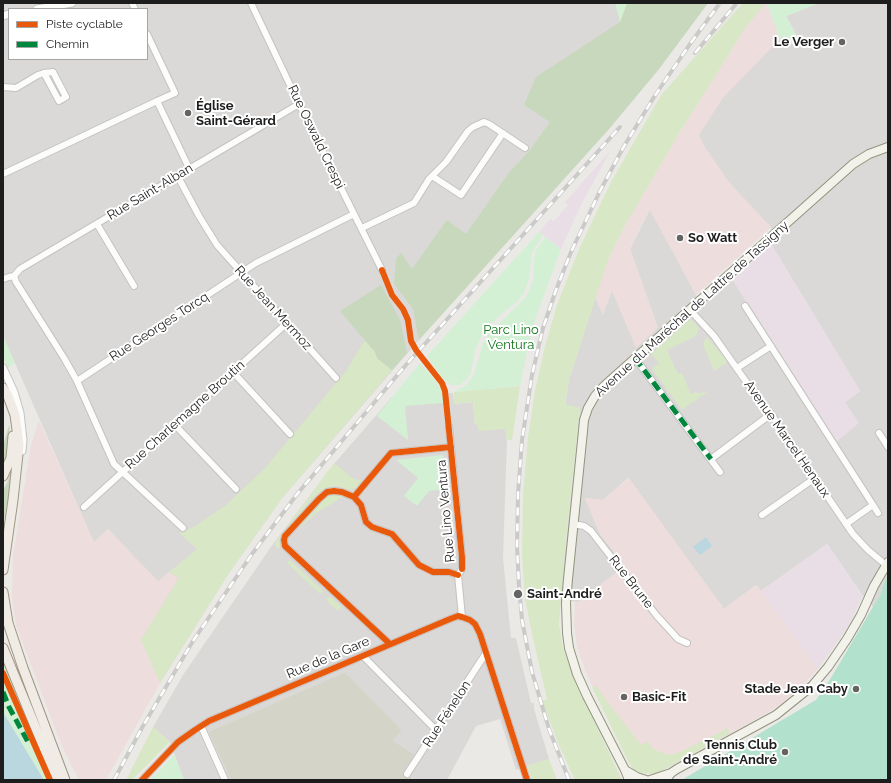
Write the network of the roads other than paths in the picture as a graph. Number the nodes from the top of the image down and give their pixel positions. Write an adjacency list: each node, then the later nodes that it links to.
1 (72, 3): 3 (street)
2 (251, 3): 8 (street, Rue Oswald Crespi)
3 (43, 8)
4 (148, 36): 7 (street)
5 (44, 73): 5 (street); 6 (street)
6 (3, 87)
7 (157, 102): 12 (street); 13 (street)
8 (299, 104): 12 (street, Rue Saint-Alban); 16 (street, Rue Oswald Crespi)
9 (503, 133): 11 (street); 15 (street); 15 (street)
10 (888, 147): 25 (main road, Avenue du Maréchal de Lattre de Tassigny)
11 (525, 148)
12 (189, 168): 14 (street, Rue Saint-Alban)
13 (3, 174)
14 (177, 175): 17 (street, Rue Saint-Alban); 20 (street, Rue Jean Mermoz)
15 (432, 176): 18 (street)
16 (354, 214): 18 (street, Rue Oswald Crespi); 20 (street, Rue Georges Torcq)
17 (96, 224): 21 (street, Rue Saint-Alban); 23 (street)
18 (362, 228): 19 (street, Rue Oswald Crespi)
19 (382, 270)
20 (241, 272): 26 (street, Rue Jean Mermoz); 33 (street, Rue Georges Torcq)
21 (14, 276): 22 (street, Rue Saint-Alban); 33 (street)
22 (3, 279)
23 (134, 286)
24 (745, 306): 27 (street)
25 (690, 310): 28 (main road, Avenue du Maréchal de Lattre de Tassigny); 30 (street, Avenue Marcel Henaux)
26 (287, 324): 31 (street, Rue Charlemagne Broutin); 32 (street, Rue Jean Mermoz)
27 (772, 346): 30 (street); 51 (street)
28 (635, 358): 43 (street); 55 (main road, Avenue du Maréchal de Lattre de Tassigny)
29 (3, 368): 50 (street)
30 (737, 368): 36 (street, Avenue Marcel Henaux)
31 (233, 372): 37 (street, Rue Charlemagne Broutin); 40 (street)
32 (336, 378)
33 (76, 381): 45 (street)
34 (3, 388): 50 (main road)
35 (3, 394): 46 (main road)
36 (771, 414): 43 (street); 47 (street, Avenue Marcel Henaux)
37 (174, 424): 45 (street, Rue Charlemagne Broutin); 48 (street)
38 (449, 427): 41 (street, Rue Lino Ventura)
39 (879, 433): 42 (street)
40 (290, 434)
41 (451, 447): 49 (street); 60 (street, Rue Lino Ventura)
42 (888, 447)
43 (710, 459): 44 (street)
44 (720, 472)
45 (122, 473): 52 (street, Rue Charlemagne Broutin); 57 (street)
46 (3, 476)
47 (815, 478): 54 (street); 56 (street, Avenue Marcel Henaux)
48 (236, 489)
49 (354, 498): 60 (street); 64 (street)
50 (13, 500): 59 (main road)
51 (873, 505): 53 (street); 56 (street)
52 (84, 507)
53 (878, 513)
54 (762, 515)
55 (573, 524): 63 (street, Rue Brune); 72 (main road, Avenue du Maréchal de Lattre de Tassigny)
56 (846, 524): 58 (street, Avenue Marcel Henaux)
57 (183, 528)
58 (887, 564): 74 (main road)
59 (3, 570)
60 (460, 572): 62 (street, Rue Lino Ventura)
61 (3, 592): 76 (main road)
62 (462, 616): 64 (street, Rue de la Gare); 66 (street)
63 (687, 643)
64 (390, 644): 67 (street, Rue de la Gare)
65 (3, 648): 69 (main road)
66 (486, 653): 71 (street, Rue Fénelon); 79 (street)
67 (363, 656): 70 (street, Rue de la Gare); 71 (street)
68 (3, 659): 69 (street)
69 (28, 712): 75 (main road)
70 (201, 726): 77 (street, Rue de la Gare); 78 (street)
71 (436, 730): 73 (street, Rue Fénelon)
72 (625, 770): 80 (main road, Avenue du Maréchal de Lattre de Tassigny); 81 (main road, Avenue du Maréchal de Lattre de Tassigny); 82 (main road)
73 (407, 774)
74 (669, 777): 83 (main road)
75 (56, 780)
76 (65, 780)
77 (142, 780)
78 (225, 780)
79 (527, 780)
80 (629, 780)
81 (632, 780)
82 (646, 780)
83 (650, 780)

